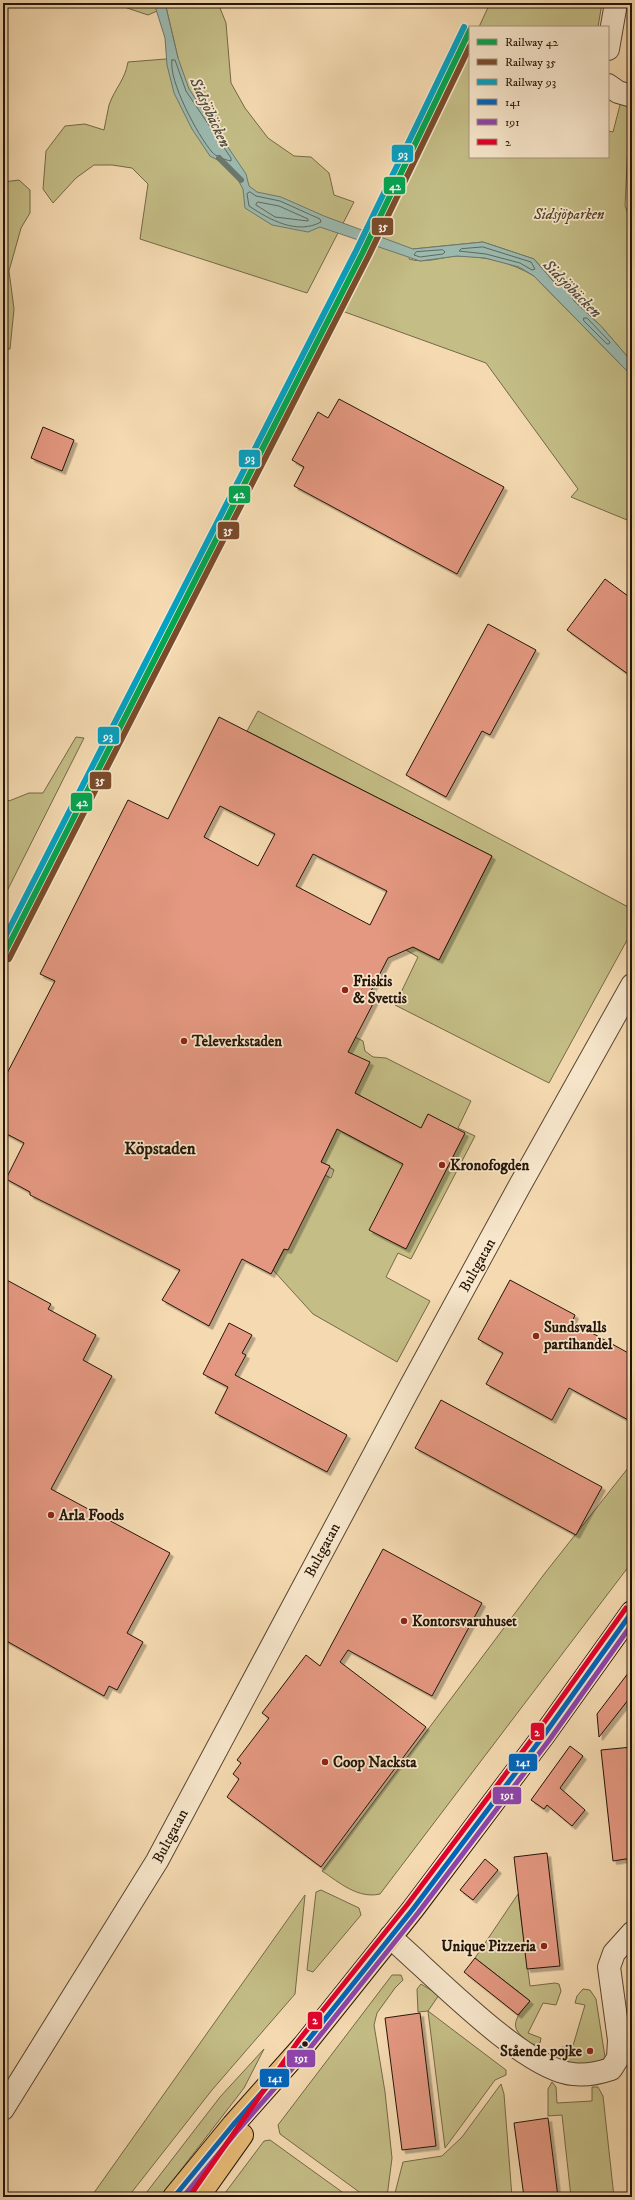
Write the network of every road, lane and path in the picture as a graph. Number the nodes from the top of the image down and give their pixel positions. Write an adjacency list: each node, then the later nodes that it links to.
1 (616, 3): 2 (street)
2 (609, 43)
3 (609, 86): 4 (street)
4 (632, 96)
5 (632, 985): 10 (street, Bultgatan)
6 (632, 1612): 8 (highway)
7 (632, 1933): 8 (street)
8 (390, 1937): 9 (highway)
9 (305, 2044): 11 (highway); 12 (highway)
10 (3, 2108)
11 (174, 2197)
12 (198, 2197)

